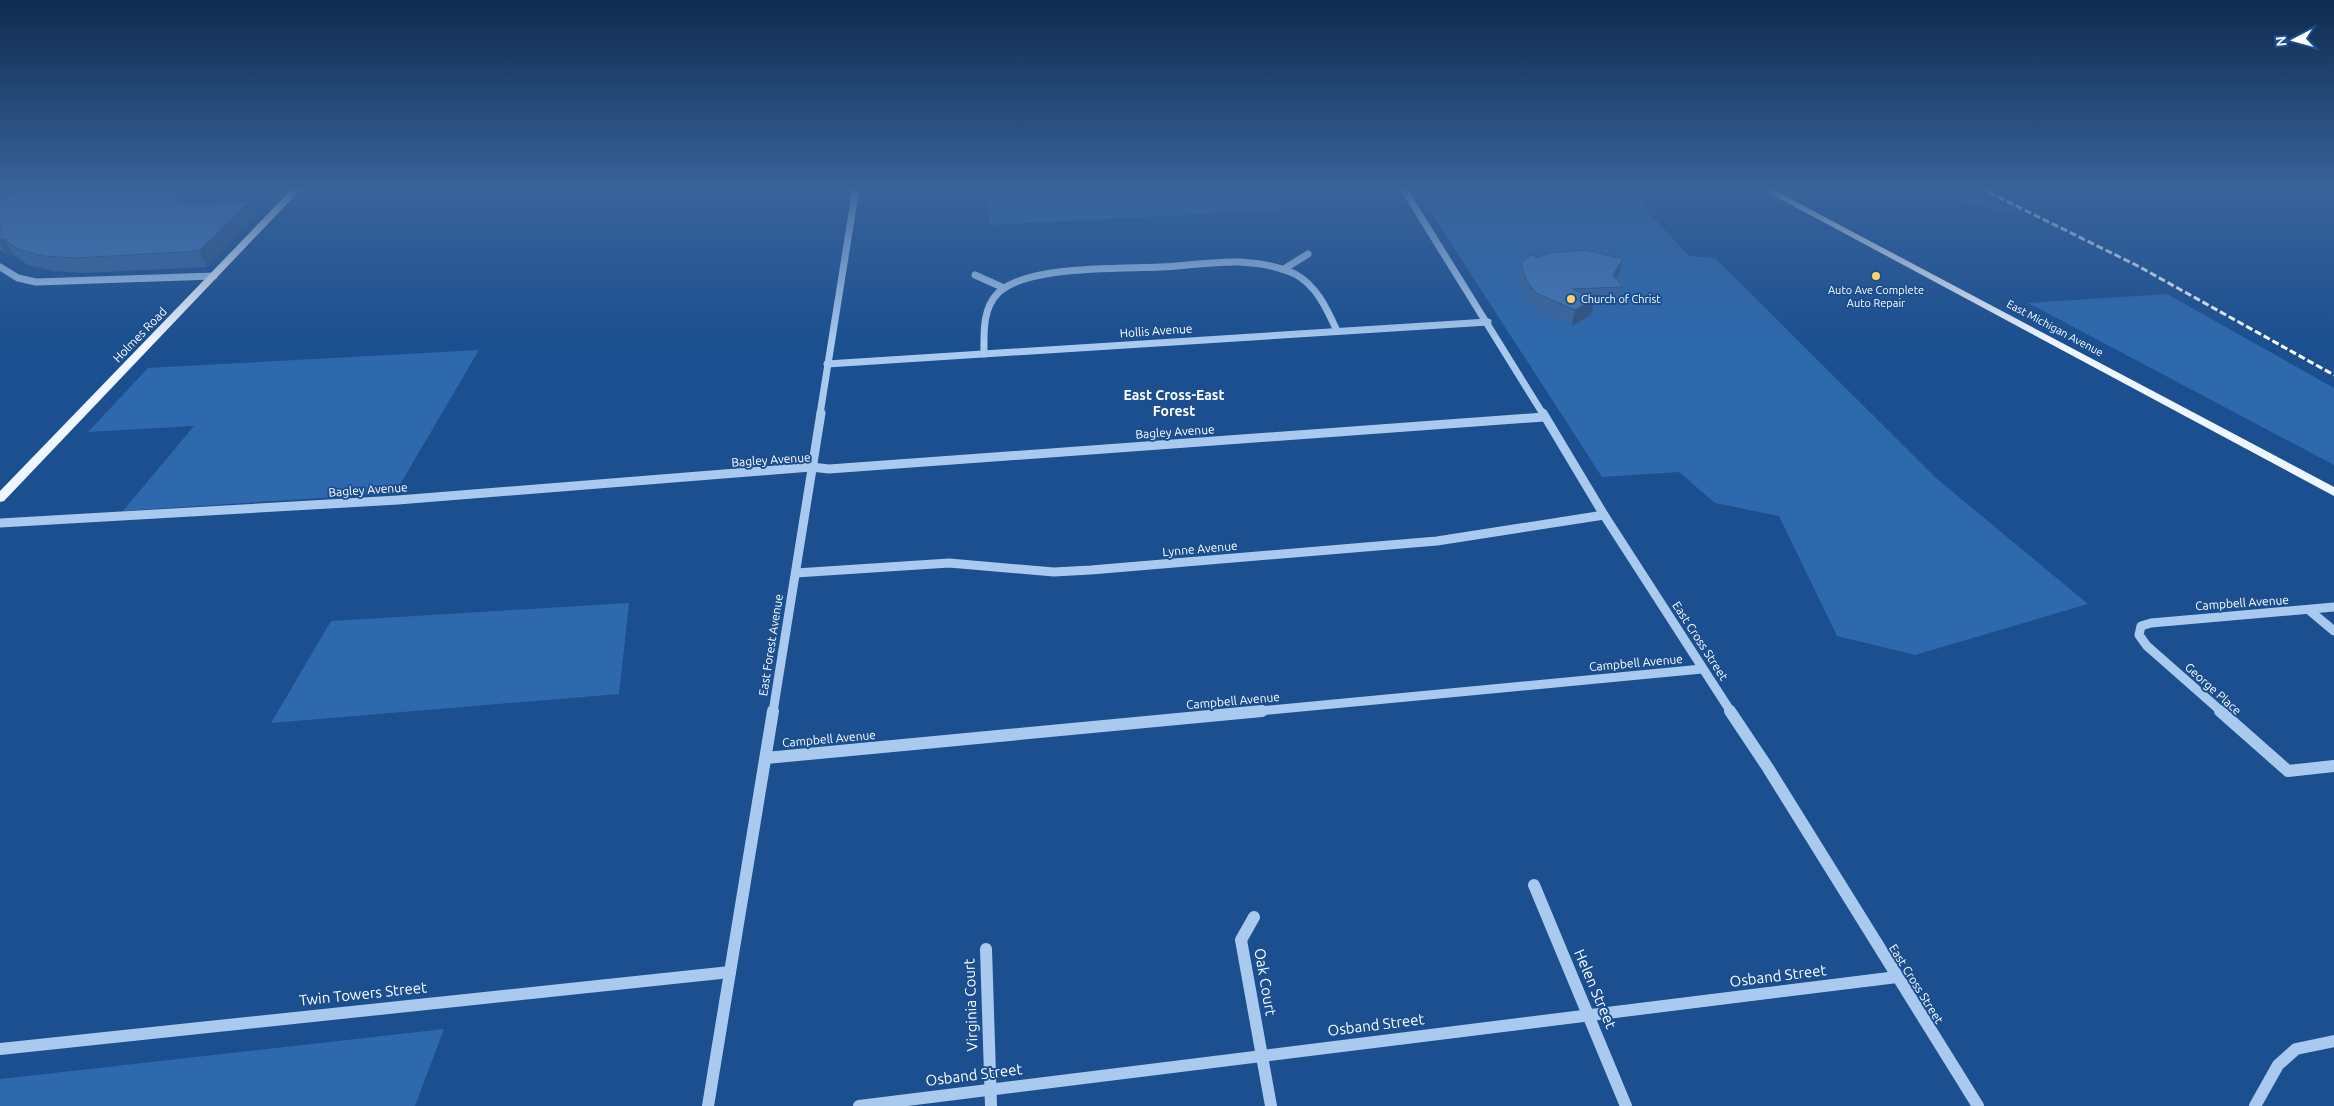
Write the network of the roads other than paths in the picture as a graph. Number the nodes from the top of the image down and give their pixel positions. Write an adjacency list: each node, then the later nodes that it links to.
1 (249, 240): 9 (main road, Holmes Road)
2 (847, 240): 14 (street, East Forest Avenue)
3 (1436, 240): 11 (street, East Cross Street)
4 (1861, 240): 19 (main road, East Michigan Avenue)
5 (1308, 254): 7 (street)
6 (0, 267): 9 (street)
7 (1284, 269): 10 (street); 12 (street)
8 (975, 275): 10 (street)
9 (214, 276): 18 (main road, Holmes Road)
10 (1004, 288): 13 (street)
11 (1488, 322): 12 (street, Hollis Avenue); 15 (street, East Cross Street)
12 (1337, 331): 13 (street, Hollis Avenue)
13 (984, 354): 14 (street, Hollis Avenue)
14 (827, 364): 16 (street, East Forest Avenue)
15 (1544, 417): 16 (street, Bagley Avenue); 21 (street, East Cross Street)
16 (811, 467): 22 (street, Bagley Avenue); 23 (street, East Forest Avenue)
17 (0, 486): 18 (street)
18 (12, 486): 20 (main road, Holmes Road)
19 (2334, 492)
20 (0, 498)
21 (1604, 515): 23 (street, Lynne Avenue); 28 (street, East Cross Street)
22 (0, 524)
23 (796, 573): 29 (street, East Forest Avenue)
24 (2334, 607): 25 (street, Campbell Avenue)
25 (2309, 610): 26 (street, Campbell Avenue); 27 (street)
26 (2151, 623): 30 (street, George Place)
27 (2334, 630)
28 (1702, 669): 29 (street, Campbell Avenue); 35 (street, East Cross Street)
29 (766, 758): 34 (street, East Forest Avenue)
30 (2334, 766)
31 (1534, 885): 36 (street, Helen Street)
32 (1254, 917): 39 (street, Oak Court)
33 (986, 948): 40 (street, Virginia Court)
34 (730, 972): 38 (street, Twin Towers Street); 41 (street, East Forest Avenue)
35 (1897, 977): 36 (street, Osband Street); 46 (street, East Cross Street)
36 (1589, 1016): 39 (street, Osband Street); 45 (street, Helen Street)
37 (2334, 1041): 47 (street)
38 (0, 1049)
39 (1261, 1056): 40 (street, Osband Street); 44 (street, Oak Court)
40 (991, 1090): 42 (street, Osband Street); 43 (street, Virginia Court)
41 (708, 1106)
42 (859, 1106)
43 (991, 1106)
44 (1271, 1106)
45 (1626, 1106)
46 (1978, 1106)
47 (2255, 1106)

